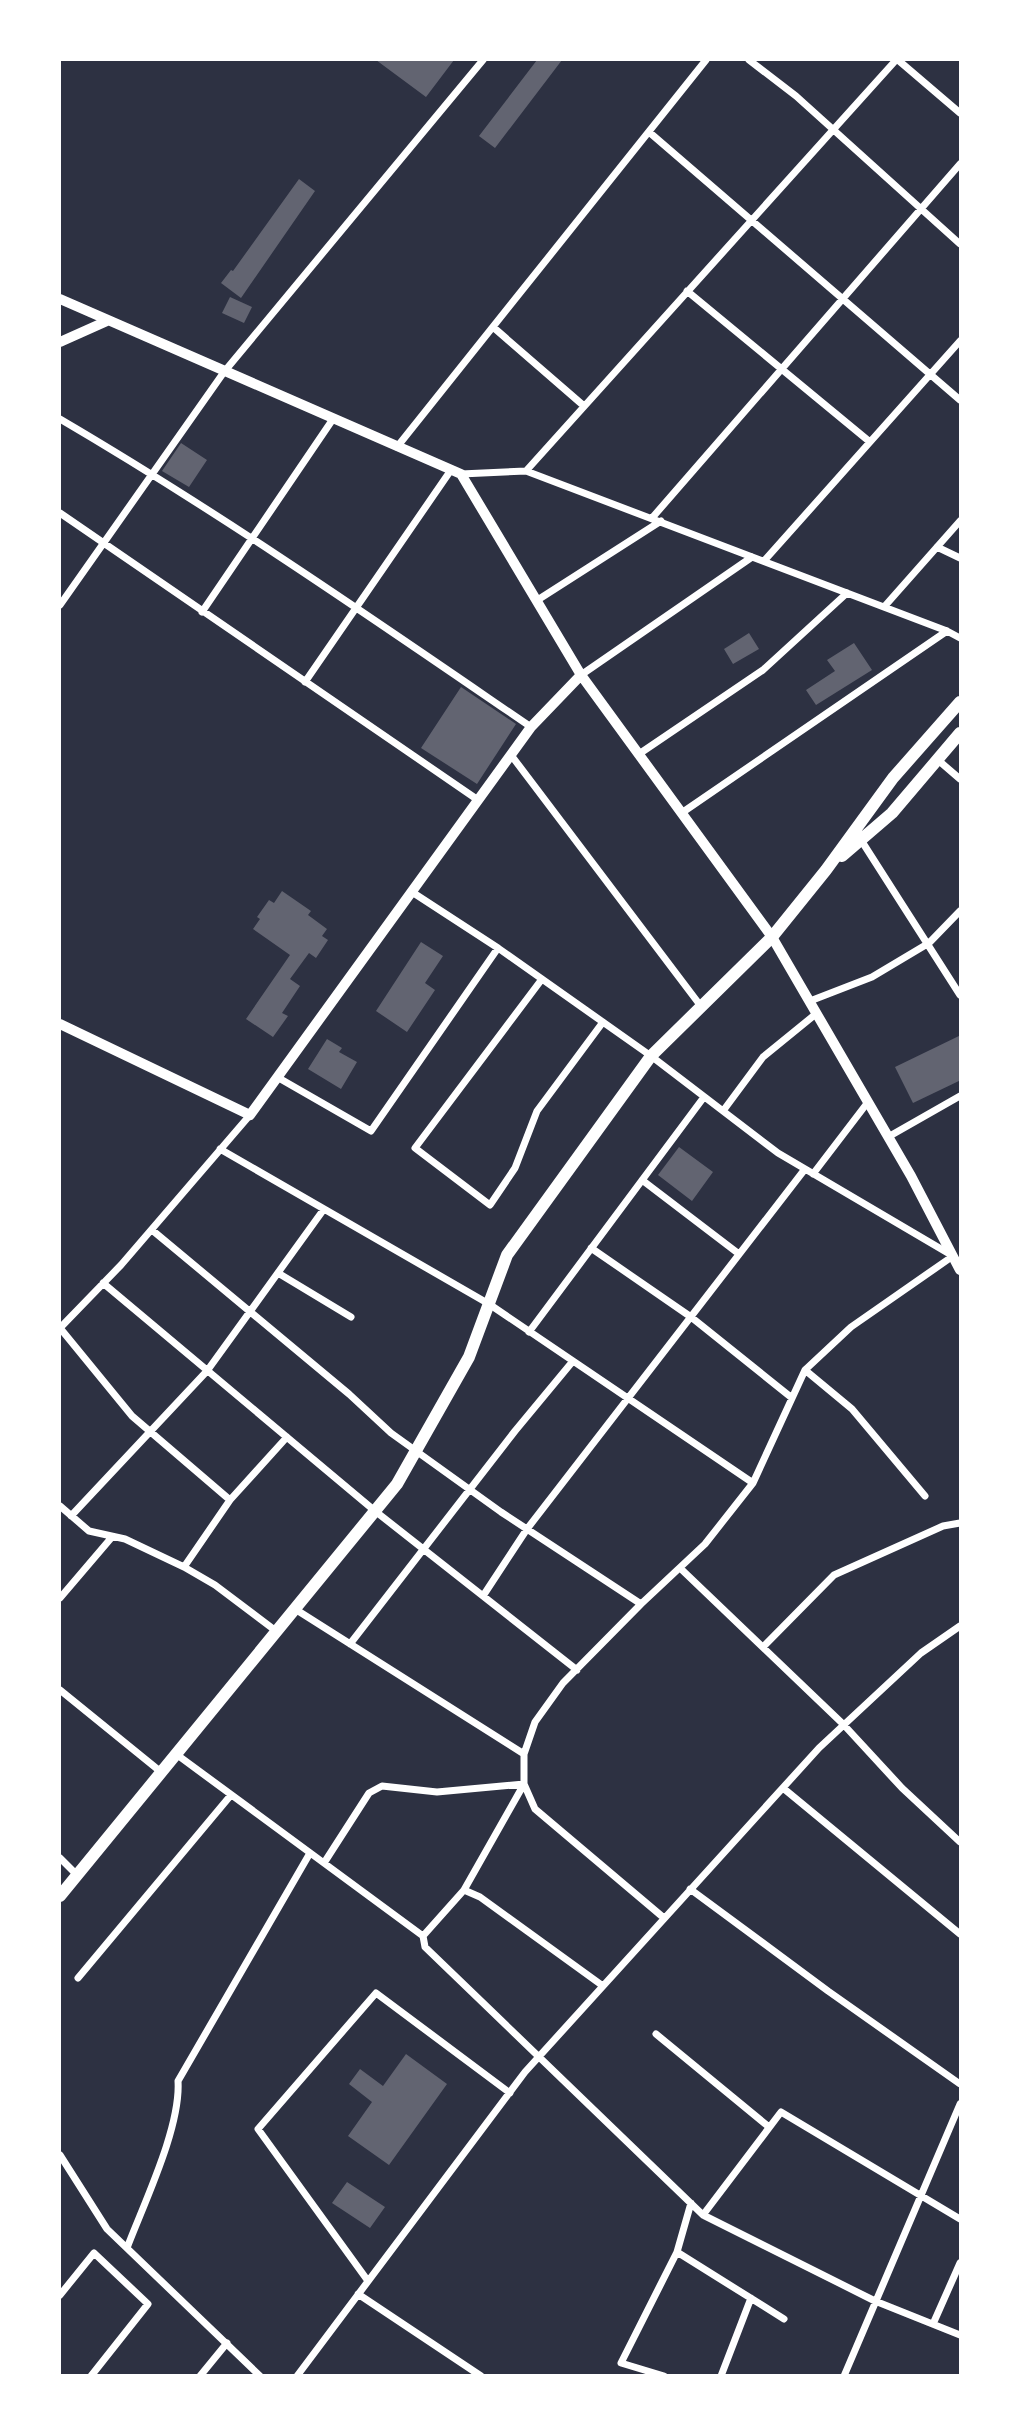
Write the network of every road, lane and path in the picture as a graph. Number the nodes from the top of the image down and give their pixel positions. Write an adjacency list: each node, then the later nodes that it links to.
1 (483, 60): 20 (street)
2 (706, 60): 7 (street)
3 (749, 60): 6 (street)
4 (897, 60): 5 (street); 6 (street)
5 (961, 113)
6 (833, 129): 9 (street); 10 (street)
7 (649, 132): 10 (street); 16 (street)
8 (961, 164): 9 (street)
9 (921, 209): 11 (street); 13 (street)
10 (751, 220): 12 (street); 13 (street)
11 (961, 244)
12 (687, 291): 19 (street); 23 (street)
13 (842, 299): 19 (street); 21 (street)
14 (60, 301): 15 (street)
15 (107, 321): 18 (street); 20 (street)
16 (493, 327): 23 (street); 27 (street)
17 (961, 341): 21 (street)
18 (60, 342)
19 (782, 369): 26 (street); 32 (street)
20 (224, 372): 25 (street); 30 (street)
21 (931, 374): 22 (street); 26 (street)
22 (961, 400)
23 (584, 406): 28 (street)
24 (60, 418): 30 (street)
25 (333, 419): 27 (street); 35 (street)
26 (870, 442): 40 (street)
27 (397, 447): 29 (street)
28 (526, 471): 29 (street); 32 (street)
29 (456, 472): 42 (street); 45 (street)
30 (153, 473): 35 (street); 36 (street)
31 (60, 513): 36 (street)
32 (652, 518): 34 (street)
33 (961, 520): 37 (street)
34 (661, 522): 38 (street); 42 (street)
35 (253, 537): 45 (street); 46 (street)
36 (103, 544): 43 (street); 46 (street)
37 (937, 547): 39 (street); 44 (street)
38 (752, 556): 40 (street); 49 (street)
39 (961, 558)
40 (764, 561): 41 (street)
41 (847, 593): 44 (street); 54 (street)
42 (536, 601): 49 (street)
43 (60, 605)
44 (884, 607): 47 (street)
45 (356, 608): 50 (street); 52 (street)
46 (202, 612): 50 (street)
47 (947, 631): 48 (street); 59 (street)
48 (961, 638)
49 (581, 675): 52 (street); 54 (street)
50 (305, 682): 58 (street)
51 (961, 702): 61 (highway)
52 (531, 727): 55 (street)
53 (961, 733): 56 (highway)
54 (639, 754): 59 (street)
55 (511, 755): 58 (street); 70 (street)
56 (938, 760): 57 (street); 60 (highway)
57 (961, 779)
58 (478, 800): 62 (street)
59 (683, 812): 64 (street)
60 (861, 840): 61 (highway); 65 (street)
61 (826, 870): 64 (highway)
62 (412, 892): 66 (street); 75 (street)
63 (961, 911): 65 (street)
64 (772, 937): 69 (street); 70 (highway)
65 (929, 943): 68 (street); 69 (street)
66 (498, 948): 67 (street); 75 (street)
67 (542, 979): 72 (street); 72 (street)
68 (961, 995)
69 (810, 1001): 71 (street)
70 (700, 1005): 74 (highway)
71 (817, 1013): 78 (street); 79 (street)
72 (603, 1022): 74 (street)
73 (60, 1024): 80 (street)
74 (651, 1056): 77 (street); 94 (highway)
75 (277, 1077): 80 (street)
76 (961, 1096): 81 (street)
77 (704, 1097): 79 (street); 85 (street)
78 (868, 1102): 81 (street); 84 (street)
79 (723, 1111): 83 (street)
80 (250, 1115): 82 (street)
81 (888, 1137): 90 (street)
82 (220, 1149): 86 (street); 87 (street)
83 (805, 1169): 84 (street); 89 (street)
84 (813, 1174): 90 (street)
85 (642, 1180): 88 (street); 89 (street)
86 (324, 1209): 92 (street); 94 (street)
87 (152, 1230): 93 (street); 95 (street)
88 (592, 1248): 98 (street); 101 (street)
89 (739, 1254): 98 (street)
90 (953, 1256): 91 (street); 103 (street)
91 (961, 1270)
92 (278, 1273): 95 (street); 97 (street)
93 (103, 1283): 99 (street); 104 (street)
94 (489, 1304): 101 (street); 109 (highway)
95 (250, 1312): 104 (street); 109 (street)
96 (60, 1313): 99 (street)
97 (351, 1317)
98 (691, 1317): 105 (street); 106 (street)
99 (68, 1320): 100 (street)
100 (60, 1328): 107 (street)
101 (529, 1332): 102 (street)
102 (573, 1361): 105 (street); 111 (street)
103 (805, 1370): 106 (street); 112 (street)
104 (207, 1371): 107 (street); 108 (street)
105 (628, 1398): 110 (street); 118 (street)
106 (792, 1398): 110 (street)
107 (150, 1431): 113 (street); 116 (street)
108 (286, 1437): 113 (street); 115 (street)
109 (416, 1450): 111 (street); 115 (highway)
110 (753, 1483): 122 (street)
111 (471, 1489): 118 (street); 120 (street)
112 (925, 1496)
113 (230, 1500): 121 (street)
114 (60, 1506): 116 (street)
115 (374, 1511): 120 (street); 126 (highway)
116 (71, 1516): 119 (street)
117 (961, 1523): 130 (street)
118 (527, 1529): 123 (street); 125 (street)
119 (112, 1537): 121 (street); 124 (street)
120 (424, 1550): 123 (street); 129 (street)
121 (184, 1567): 128 (street)
122 (680, 1568): 125 (street); 130 (street)
123 (483, 1596): 131 (street)
124 (60, 1598)
125 (641, 1604): 131 (street)
126 (295, 1609): 128 (highway); 129 (street)
127 (961, 1626): 133 (street)
128 (276, 1631): 134 (highway)
129 (350, 1644): 135 (street)
130 (763, 1647): 133 (street)
131 (577, 1670): 135 (street)
132 (60, 1690): 136 (street)
133 (844, 1724): 138 (street); 140 (street)
134 (176, 1754): 136 (highway); 139 (street)
135 (524, 1754): 137 (street)
136 (161, 1772): 144 (highway)
137 (524, 1784): 143 (street); 145 (street); 148 (street)
138 (783, 1788): 146 (street); 149 (street)
139 (231, 1795): 141 (street); 151 (street)
140 (961, 1842)
141 (310, 1853): 143 (street); 164 (street)
142 (60, 1858): 144 (street)
143 (324, 1863): 150 (street)
144 (78, 1875): 147 (highway)
145 (464, 1889): 150 (street); 152 (street)
146 (690, 1889): 148 (street); 155 (street)
147 (60, 1896)
148 (664, 1918): 152 (street)
149 (961, 1934)
150 (423, 1936): 154 (street)
151 (78, 1978)
152 (603, 1986): 154 (street)
153 (656, 2034): 158 (street)
154 (538, 2058): 156 (street); 161 (street)
155 (961, 2084)
156 (510, 2093): 167 (street); 167 (street)
157 (961, 2104): 160 (street)
158 (769, 2127): 160 (street); 162 (street)
159 (60, 2155): 164 (street)
160 (923, 2196): 163 (street); 171 (street)
161 (691, 2203): 162 (street); 165 (street)
162 (703, 2215): 171 (street)
163 (961, 2219)
164 (127, 2248): 175 (street)
165 (677, 2252): 170 (street); 181 (street)
166 (961, 2263): 173 (street)
167 (368, 2280): 168 (street)
168 (358, 2294): 179 (street); 180 (street)
169 (60, 2295): 176 (street)
170 (751, 2298): 172 (street); 182 (street)
171 (875, 2301): 173 (street); 183 (street)
172 (784, 2319)
173 (933, 2324): 174 (street)
174 (961, 2334)
175 (227, 2343): 177 (street); 178 (street)
176 (91, 2375)
177 (200, 2375)
178 (260, 2375)
179 (297, 2375)
180 (481, 2375)
181 (664, 2375)
182 (721, 2375)
183 (844, 2375)

